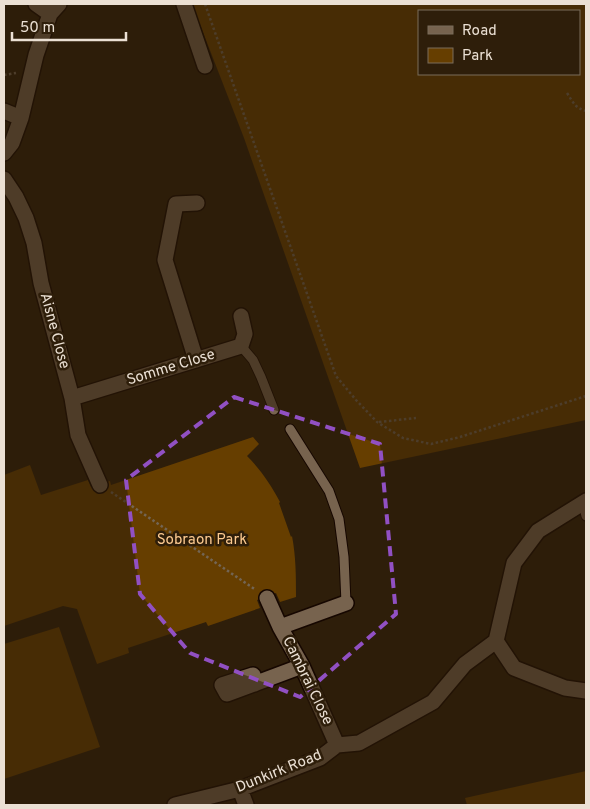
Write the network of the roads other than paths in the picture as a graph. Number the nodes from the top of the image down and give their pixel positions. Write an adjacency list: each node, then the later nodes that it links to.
1 (36, 4): 3 (street)
2 (184, 4): 4 (street)
3 (55, 9): 6 (street)
4 (204, 66)
5 (4, 111): 6 (street)
6 (21, 118): 7 (street)
7 (4, 153)
8 (4, 179): 13 (street, Aisne Close)
9 (197, 203): 12 (street)
10 (241, 316): 11 (street)
11 (240, 346): 12 (street, Somme Close); 14 (lane)
12 (196, 360): 13 (street, Somme Close)
13 (72, 398): 16 (street, Aisne Close)
14 (274, 410)
15 (290, 429): 19 (lane)
16 (100, 484)
17 (585, 507): 21 (street)
18 (267, 598): 20 (street)
19 (346, 603): 20 (street, Cambrai Close)
20 (280, 627): 22 (street, Cambrai Close)
21 (496, 641): 24 (street); 25 (street, Dunkirk Road)
22 (302, 666): 23 (street); 25 (street, Cambrai Close)
23 (255, 684)
24 (586, 691)
25 (337, 745): 26 (street, Dunkirk Road)
26 (240, 789): 27 (street, Dunkirk Road); 28 (street)
27 (175, 805)
28 (246, 805)

